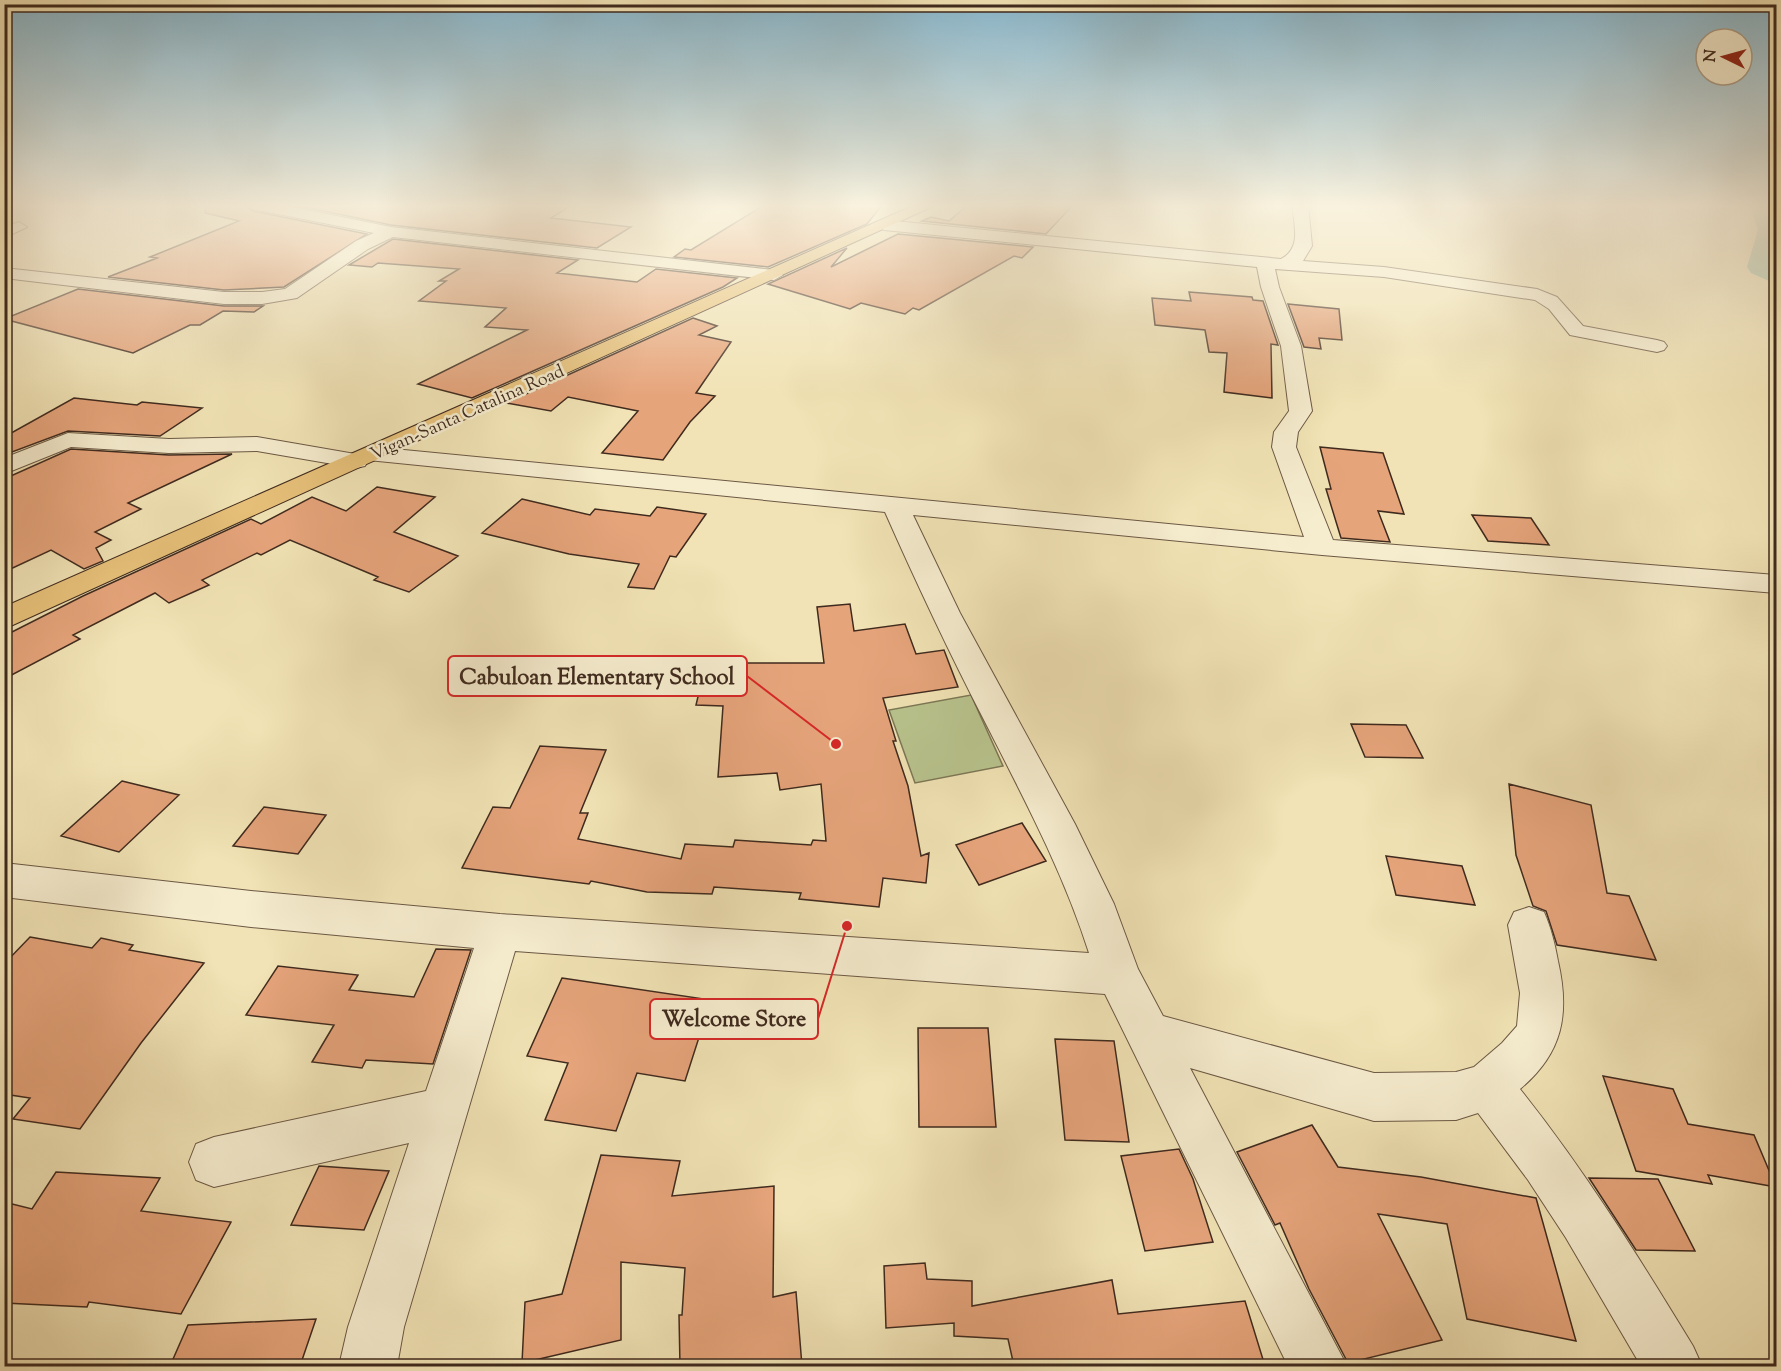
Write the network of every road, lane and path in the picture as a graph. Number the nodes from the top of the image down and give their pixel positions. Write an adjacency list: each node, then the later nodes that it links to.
1 (328, 268): 6 (street)
2 (707, 268): 7 (street)
3 (789, 268): 7 (main road, Vigan-Santa Catalina Road)
4 (1274, 268): 12 (street)
5 (1329, 268): 8 (street)
6 (4, 273)
7 (774, 275): 9 (main road, Vigan-Santa Catalina Road)
8 (1657, 346)
9 (365, 458): 10 (street); 11 (street); 14 (main road, Vigan-Santa Catalina Road)
10 (4, 467)
11 (895, 504): 12 (street); 18 (street)
12 (1322, 547): 13 (street)
13 (1776, 584)
14 (4, 619)
15 (4, 880): 17 (street)
16 (1529, 925): 20 (street)
17 (500, 932): 18 (street); 21 (street)
18 (1118, 975): 19 (street)
19 (1148, 1034): 20 (street); 24 (street)
20 (1487, 1086): 25 (street)
21 (445, 1111): 22 (street); 23 (street)
22 (214, 1162)
23 (368, 1366)
24 (1318, 1366)
25 (1673, 1366)

